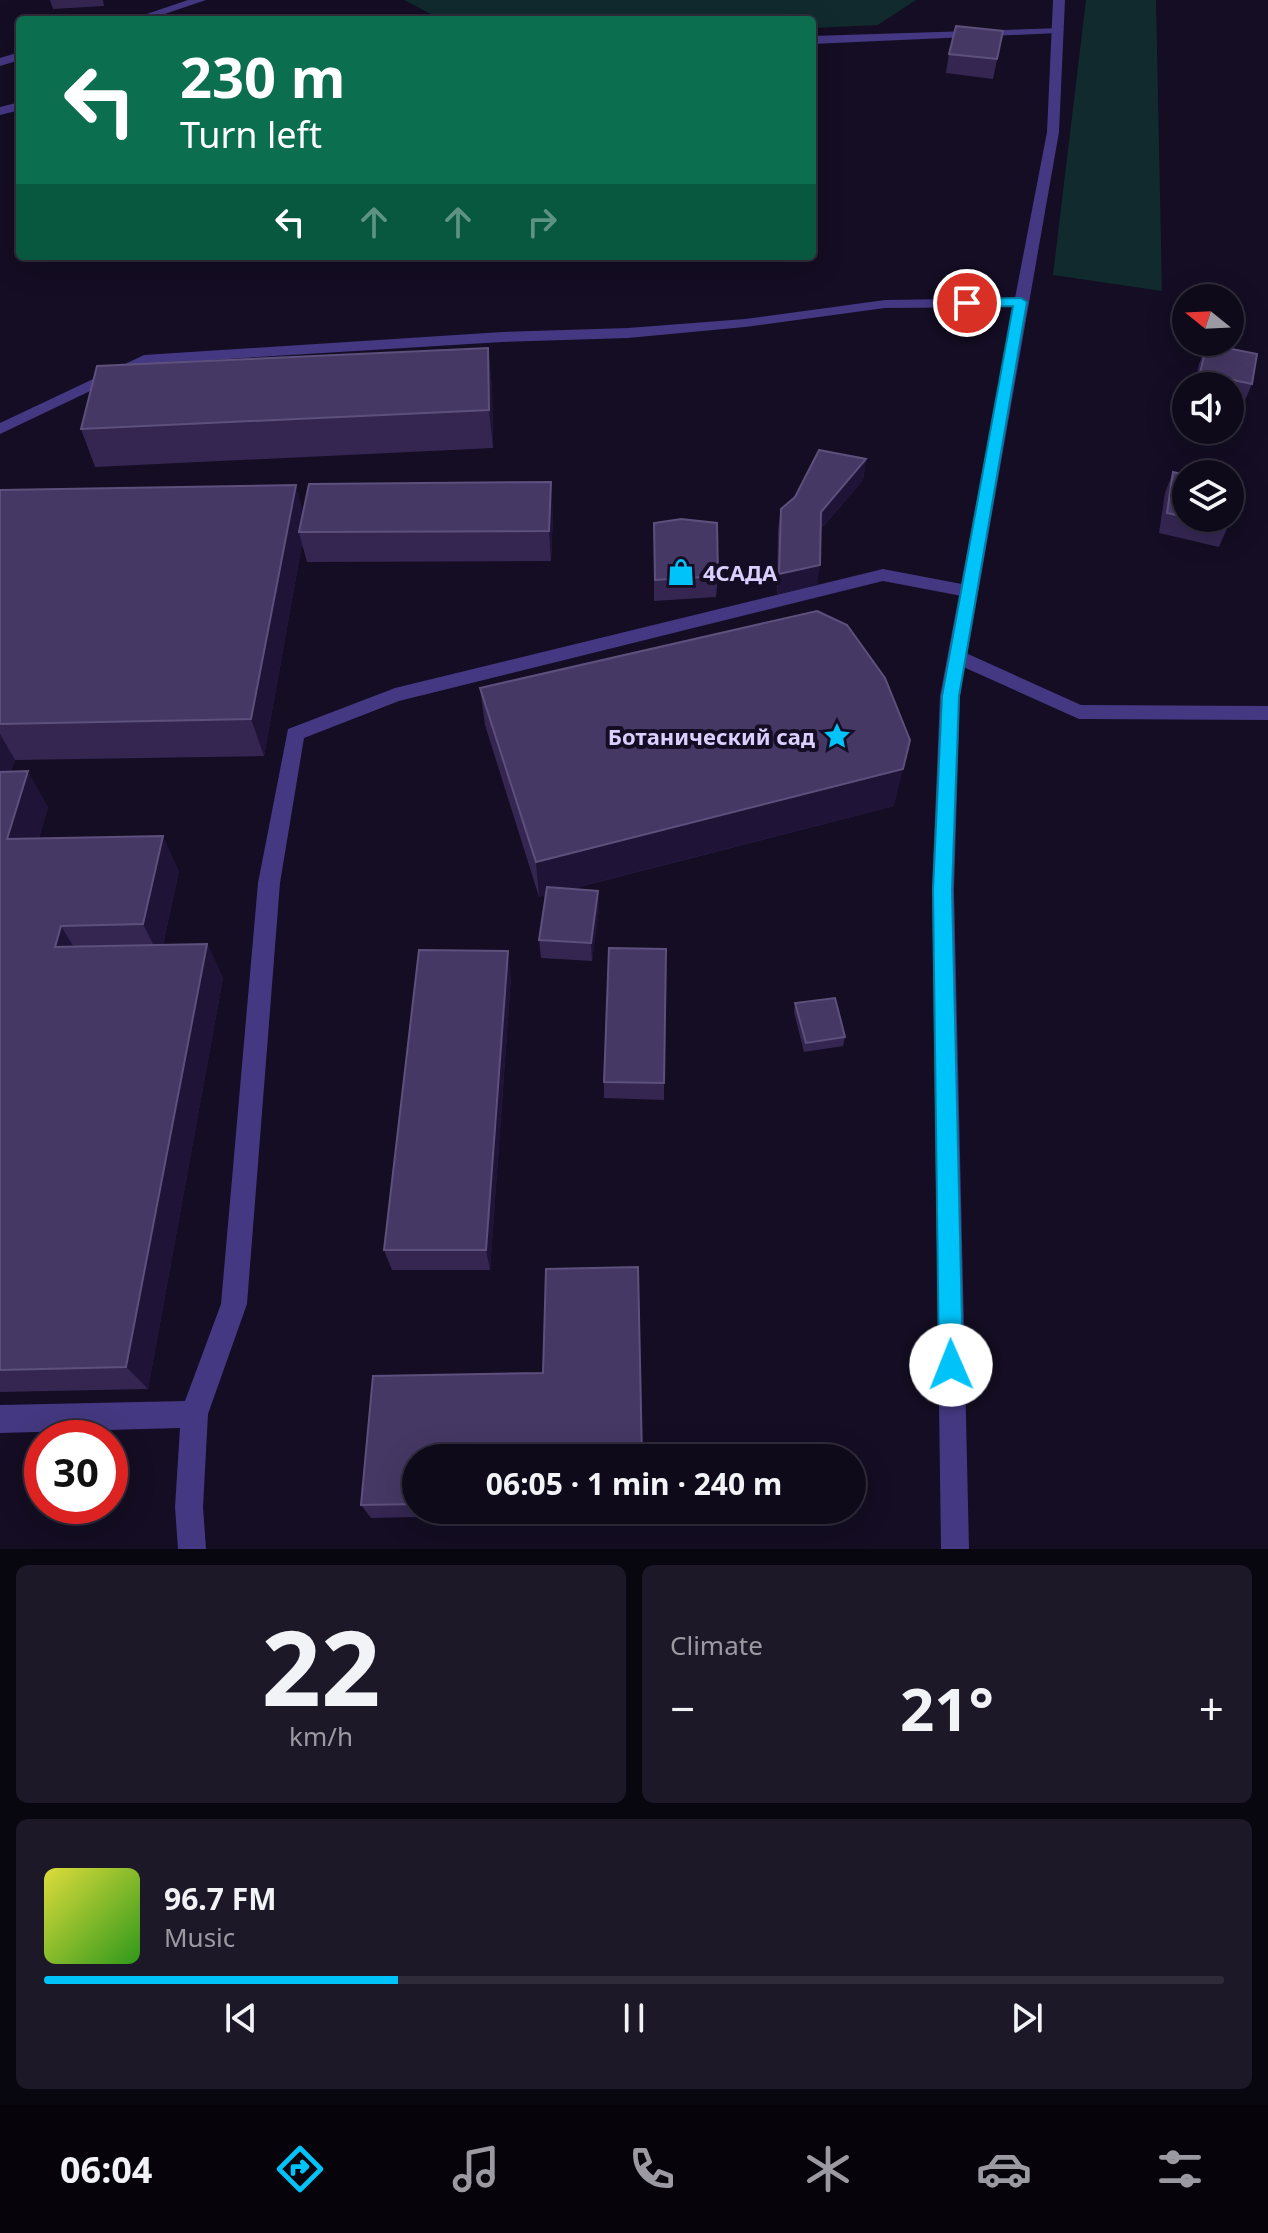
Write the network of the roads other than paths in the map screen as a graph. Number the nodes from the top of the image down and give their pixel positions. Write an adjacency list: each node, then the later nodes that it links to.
1 (200, 0): 3 (street)
2 (1059, 0): 5 (street)
3 (164, 5): 4 (street)
4 (143, 16)
5 (1058, 30): 6 (street); 7 (street)
6 (816, 40)
7 (1021, 302): 8 (street); 9 (street)
8 (0, 429)
9 (967, 591): 10 (street); 12 (street)
10 (957, 656): 11 (street); 15 (street)
11 (1268, 713)
12 (194, 1414): 13 (street); 14 (street)
13 (0, 1419)
14 (192, 1549)
15 (955, 1549)

